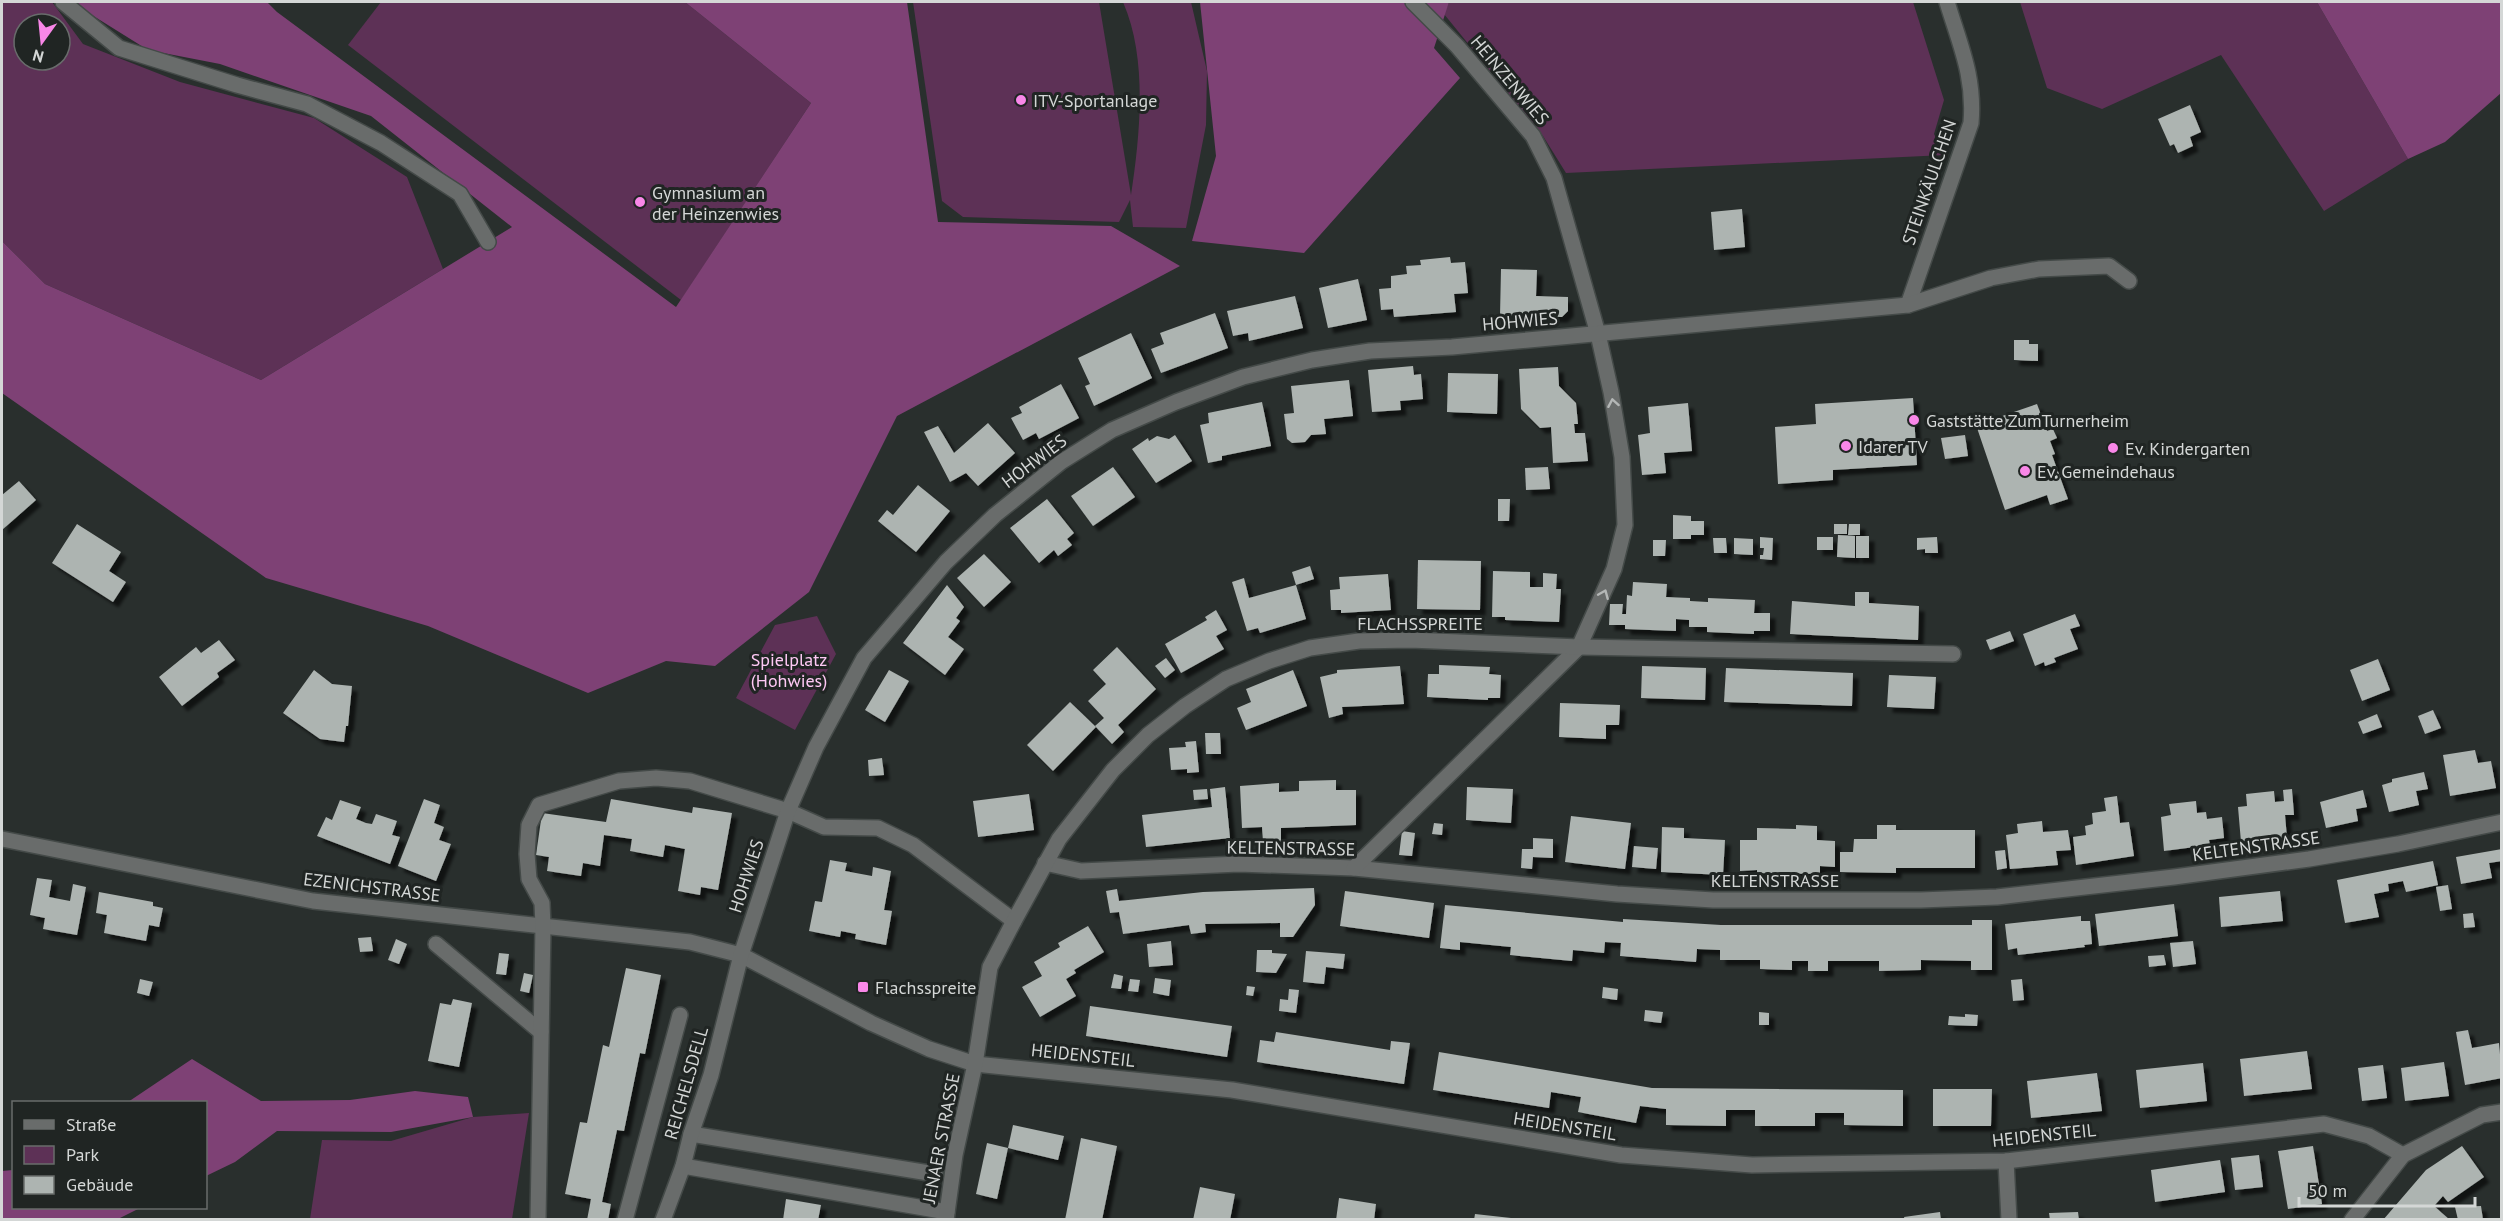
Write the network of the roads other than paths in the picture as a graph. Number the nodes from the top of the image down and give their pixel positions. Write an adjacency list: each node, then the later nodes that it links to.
1 (63, 2): 4 (street)
2 (1413, 2): 7 (street, HEINZENWIES)
3 (1947, 2): 6 (street, STEINKÄULCHEN)
4 (488, 242)
5 (2129, 281): 6 (street, HOHWIES)
6 (1908, 305): 7 (street, HOHWIES)
7 (1598, 334): 8 (street, one-way to 7); 10 (street, HOHWIES)
8 (1580, 647): 9 (street, FLACHSSPREITE); 13 (street, FLACHSSPREITE); 14 (street)
9 (1953, 654)
10 (788, 811): 15 (street); 16 (street); 18 (street, HOHWIES)
11 (2502, 822): 14 (street, KELTENSTRASSE)
12 (2, 839): 16 (street, EZENICHSTRASSE)
13 (1045, 864): 14 (street, KELTENSTRASSE); 15 (street, FLACHSSPREITE)
14 (1354, 868)
15 (1014, 921): 21 (street, FLACHSSPREITE)
16 (543, 926): 18 (street, EZENICHSTRASSE); 20 (street)
17 (435, 944): 20 (street)
18 (741, 955): 21 (street, HEIDENSTEIL); 23 (street, REICHELSDELL)
19 (680, 1015): 30 (street)
20 (541, 1032): 29 (street)
21 (975, 1064): 25 (street, HEIDENSTEIL); 28 (street, JENAER STRASSE)
22 (2502, 1112): 24 (street)
23 (691, 1134): 26 (street, REICHELSDELL); 27 (street)
24 (2403, 1155): 25 (street, HEIDENSTEIL); 33 (street)
25 (2006, 1161): 32 (street)
26 (683, 1166): 28 (street); 31 (street, REICHELSDELL)
27 (935, 1174)
28 (946, 1216)
29 (538, 1220)
30 (625, 1220)
31 (663, 1220)
32 (2009, 1220)
33 (2352, 1220)

